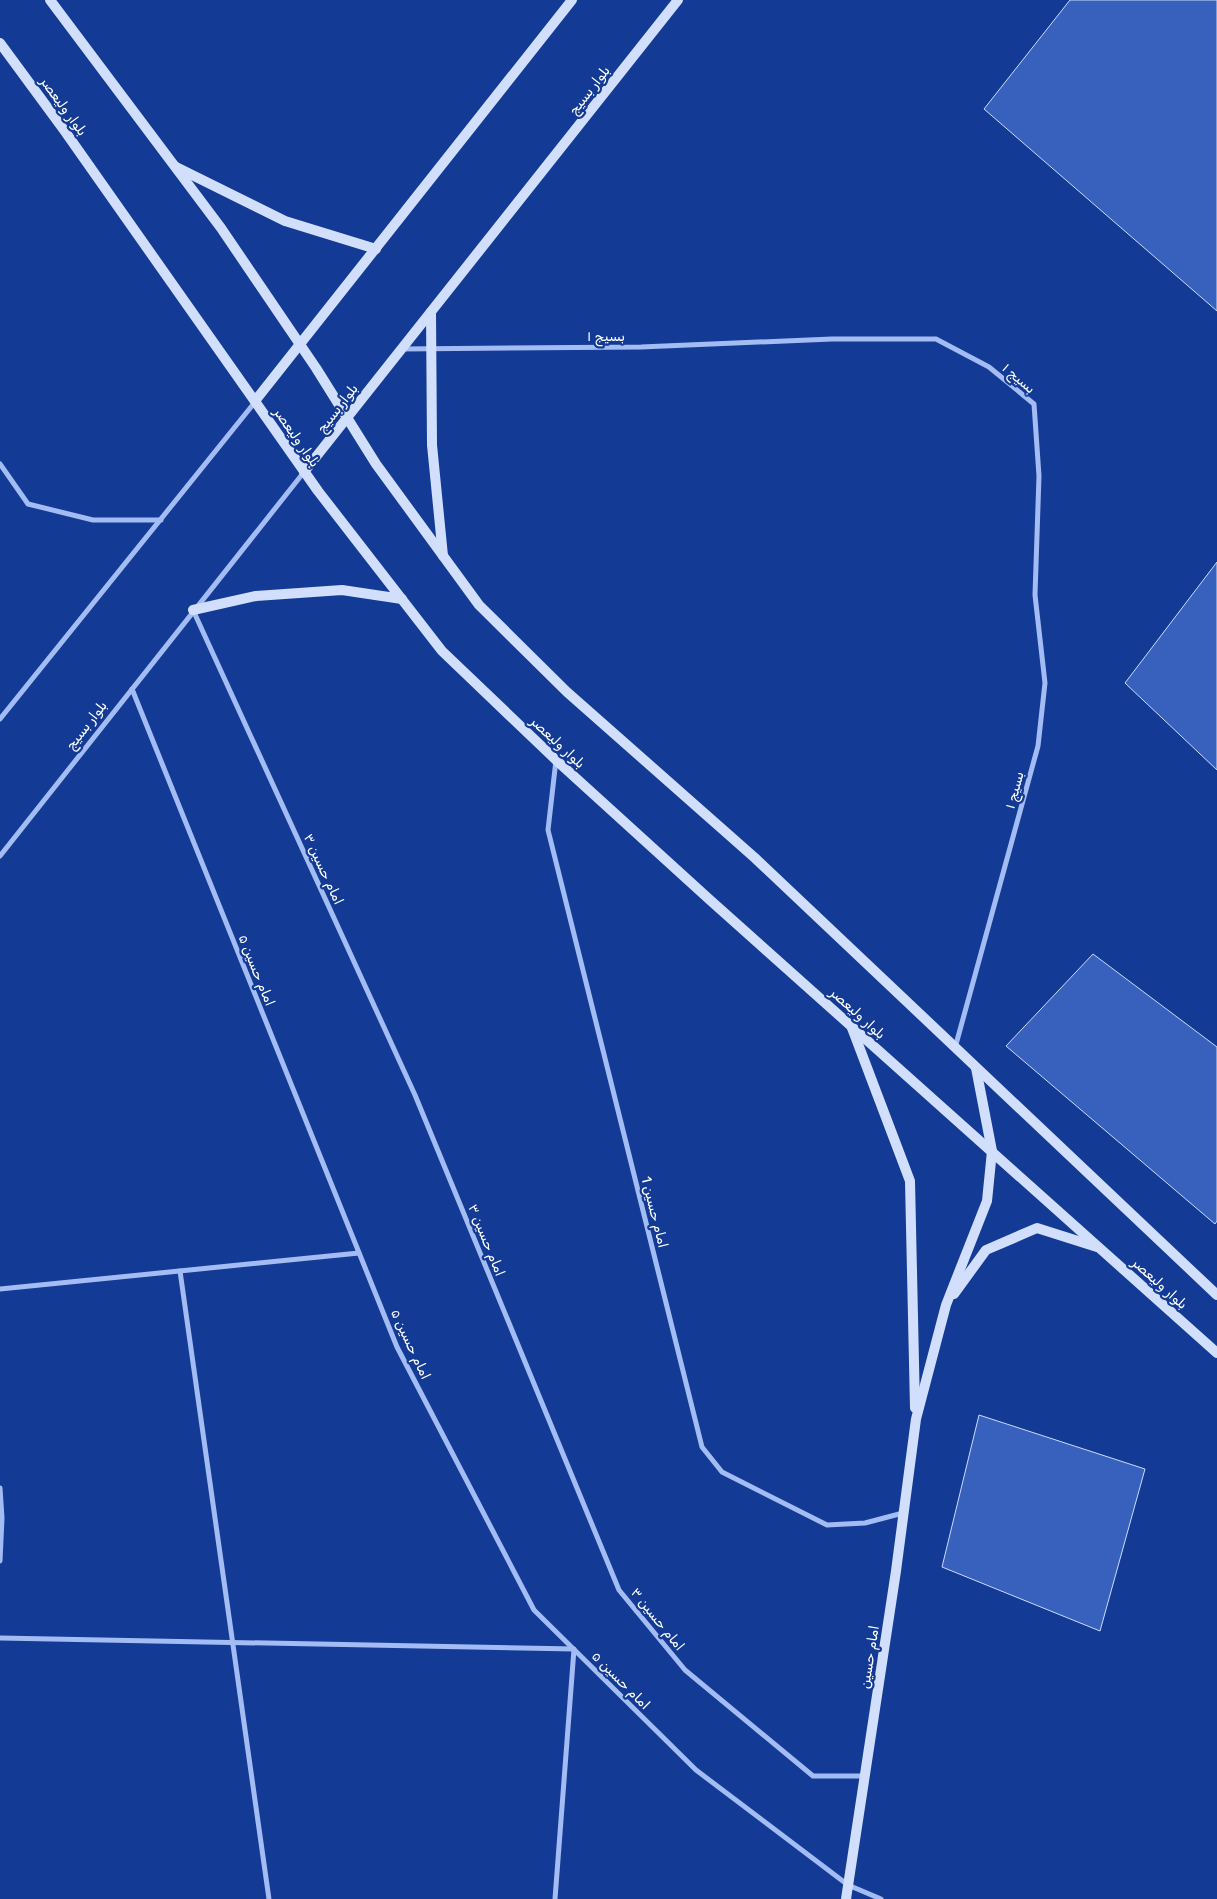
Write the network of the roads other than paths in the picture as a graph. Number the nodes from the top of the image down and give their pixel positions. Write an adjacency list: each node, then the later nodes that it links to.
1 (50, 0): 5 (street)
2 (572, 0): 6 (street)
3 (678, 0): 7 (street, بلوار بسیج)
4 (0, 43): 11 (street, بلوار ولیعصر)
5 (175, 166): 6 (street); 8 (street)
6 (376, 249): 8 (street)
7 (431, 312): 9 (street); 10 (street, بلوار بسیج)
8 (300, 344): 11 (street); 12 (street)
9 (431, 348): 10 (street, بسیج ۱); 16 (street); 24 (street, بسیج ۱)
10 (402, 349): 12 (street, بلوار بسیج)
11 (255, 401): 14 (street, بلوار ولیعصر); 15 (street)
12 (346, 419): 14 (street, بلوار بسیج); 16 (street)
13 (0, 464): 15 (street)
14 (304, 472): 17 (street, بلوار ولیعصر); 18 (street, بلوار بسیج)
15 (161, 520): 20 (street)
16 (444, 557): 24 (street)
17 (402, 599): 18 (street); 21 (street, بلوار ولیعصر)
18 (193, 610): 19 (street, بلوار بسیج); 41 (street, امام حسین ۳)
19 (132, 689): 22 (street, بلوار بسیج); 28 (street, امام حسین ۵)
20 (0, 719)
21 (556, 760): 23 (street, بلوار ولیعصر); 36 (street, امام حسین 1)
22 (0, 856)
23 (850, 1025): 26 (street, بلوار ولیعصر); 34 (street)
24 (955, 1049): 25 (street)
25 (976, 1068): 26 (street); 31 (street)
26 (992, 1151): 27 (street, بلوار ولیعصر); 32 (street)
27 (1101, 1248): 32 (street); 33 (street, بلوار ولیعصر)
28 (360, 1253): 29 (street); 40 (street, امام حسین ۵)
29 (180, 1270): 30 (street); 39 (street)
30 (0, 1289)
31 (1214, 1291)
32 (946, 1305): 34 (street)
33 (1217, 1353)
34 (916, 1418): 36 (street, امام حسین)
35 (0, 1488): 37 (street)
36 (903, 1514): 41 (street, امام حسین)
37 (0, 1561)
38 (0, 1638): 39 (street)
39 (233, 1642): 40 (street); 43 (street)
40 (574, 1649): 42 (street, امام حسین ۵); 44 (street)
41 (864, 1776): 42 (street, امام حسین)
42 (848, 1885): 45 (street, امام حسین); 46 (street, امام حسین ۵)
43 (269, 1899)
44 (555, 1899)
45 (846, 1899)
46 (881, 1899)

